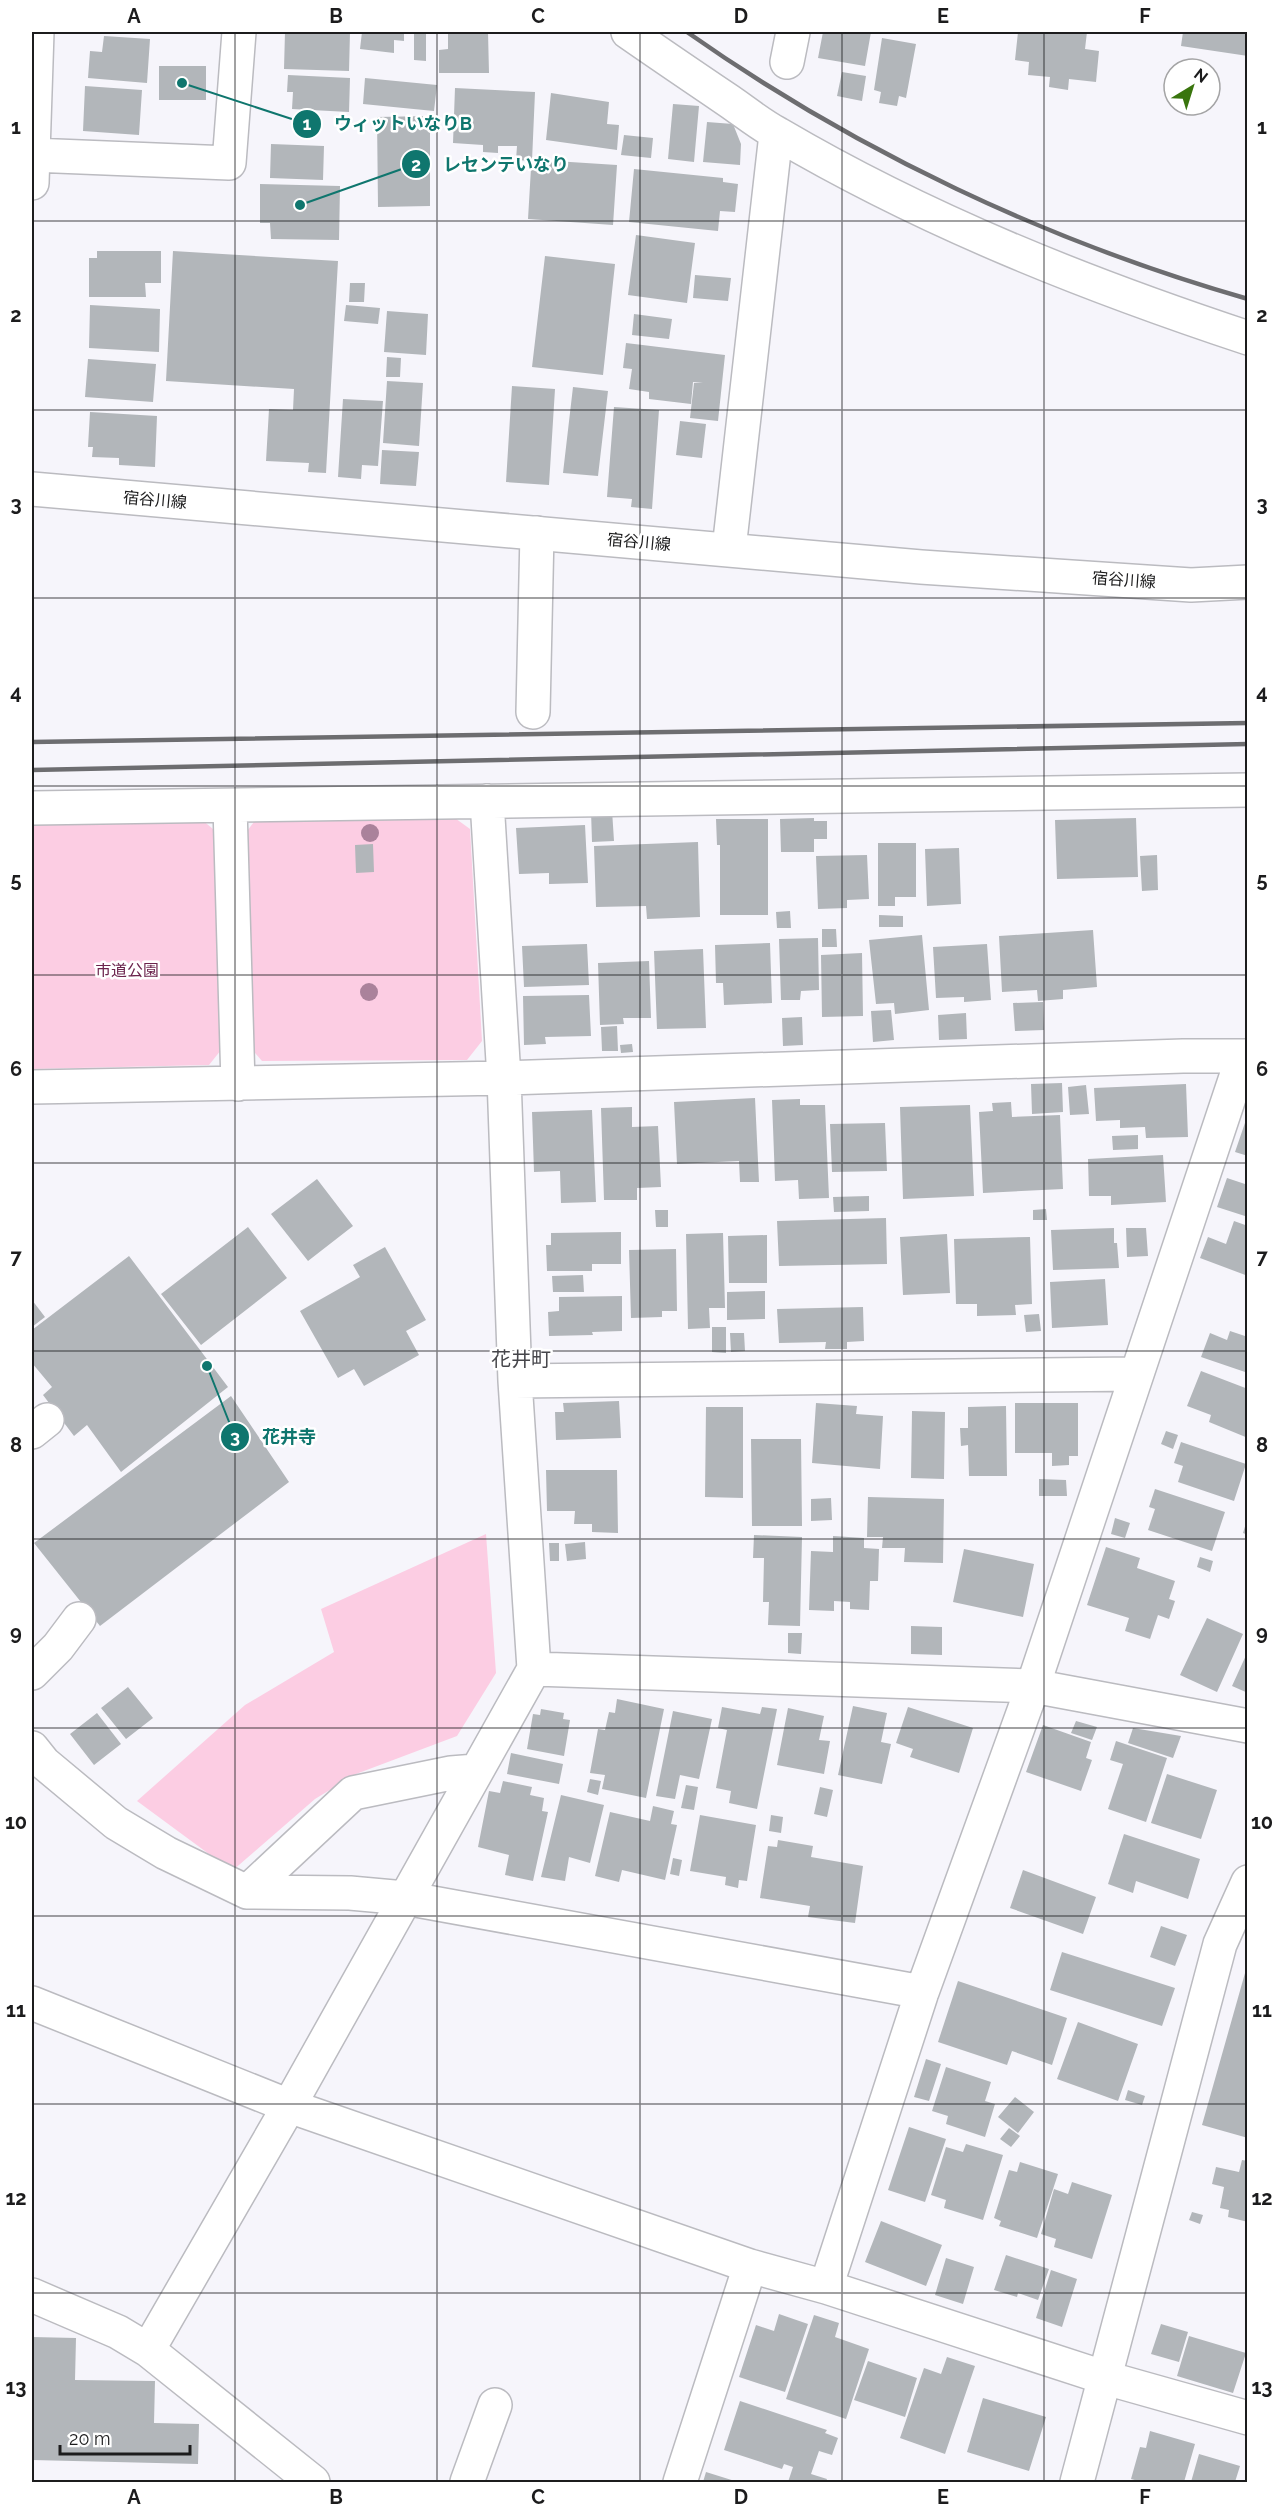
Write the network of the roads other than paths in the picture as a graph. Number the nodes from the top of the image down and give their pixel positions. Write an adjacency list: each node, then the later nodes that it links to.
1 (37, 32): 5 (street)
2 (239, 32): 5 (street)
3 (628, 32): 4 (street)
4 (776, 134): 7 (street); 10 (street)
5 (32, 155): 6 (street)
6 (32, 183)
7 (1248, 338)
8 (32, 489): 9 (street, 宿谷川線)
9 (537, 533): 10 (street, 宿谷川線); 12 (street)
10 (729, 549): 11 (street, 宿谷川線)
11 (1248, 582)
12 (533, 712)
13 (1248, 790): 14 (street)
14 (487, 801): 15 (street); 18 (street)
15 (230, 807): 16 (street); 19 (street)
16 (32, 808)
17 (1245, 1056): 18 (street); 21 (street)
18 (504, 1078): 19 (street); 22 (street)
19 (238, 1084): 20 (street)
20 (32, 1087)
21 (1137, 1374): 22 (street); 26 (street)
22 (515, 1381): 24 (street)
23 (79, 1619): 25 (street)
24 (534, 1669): 26 (street); 29 (street)
25 (32, 1673)
26 (1033, 1686): 27 (street); 33 (street)
27 (1248, 1726)
28 (32, 1748): 31 (street)
29 (476, 1771): 31 (street); 32 (street)
30 (1248, 1882): 40 (street)
31 (247, 1892): 32 (street)
32 (405, 1898): 33 (street); 35 (street)
33 (922, 1992): 37 (street)
34 (32, 2003): 35 (street)
35 (289, 2106): 36 (street); 39 (street)
36 (750, 2266): 37 (street); 45 (street)
37 (826, 2287): 40 (street)
38 (32, 2295): 39 (street)
39 (148, 2350): 43 (street)
40 (1106, 2378): 42 (street); 46 (street)
41 (495, 2405): 44 (street)
42 (1248, 2418)
43 (313, 2482)
44 (467, 2482)
45 (680, 2482)
46 (1077, 2482)

